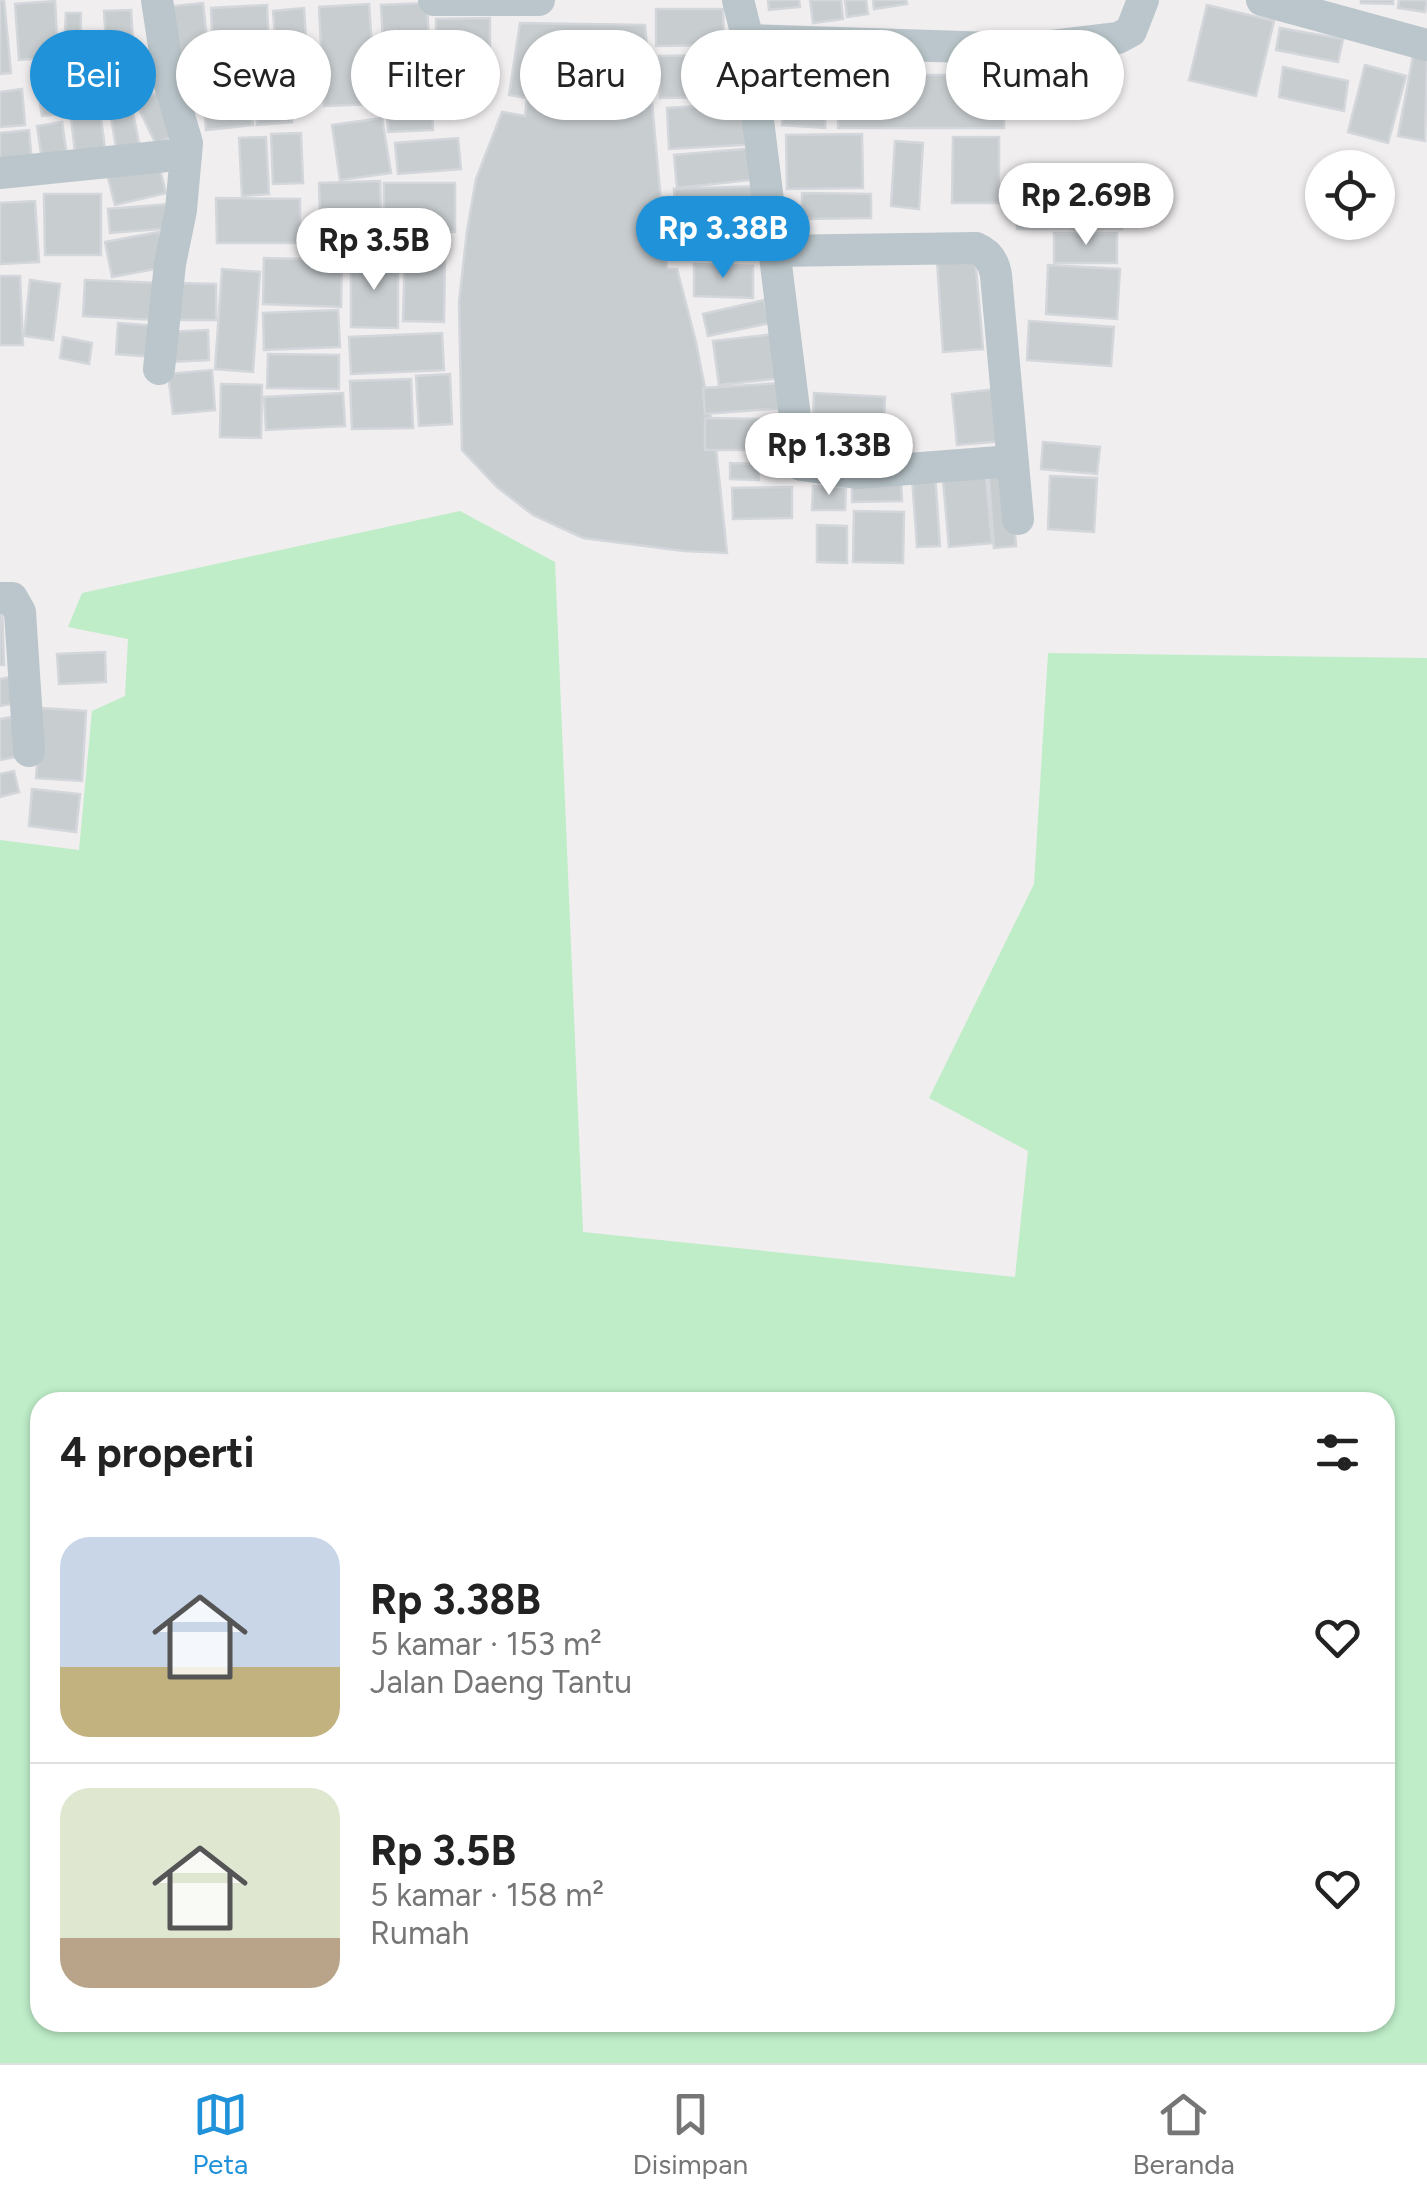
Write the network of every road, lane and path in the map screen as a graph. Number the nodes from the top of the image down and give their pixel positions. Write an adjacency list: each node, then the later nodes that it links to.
1 (157, 0): 12 (street)
2 (434, 0): 7 (street)
3 (540, 0): 7 (street)
4 (738, 0): 8 (street)
5 (1144, 0): 10 (street)
6 (1262, 0): 9 (street)
7 (498, 1)
8 (746, 30)
9 (1427, 45)
10 (926, 46)
11 (757, 120): 14 (street)
12 (186, 154): 13 (street); 15 (street)
13 (0, 172)
14 (773, 251): 16 (street); 16 (street)
15 (159, 369)
16 (1012, 460): 17 (street)
17 (1018, 519)
18 (0, 598): 19 (street)
19 (29, 751)

